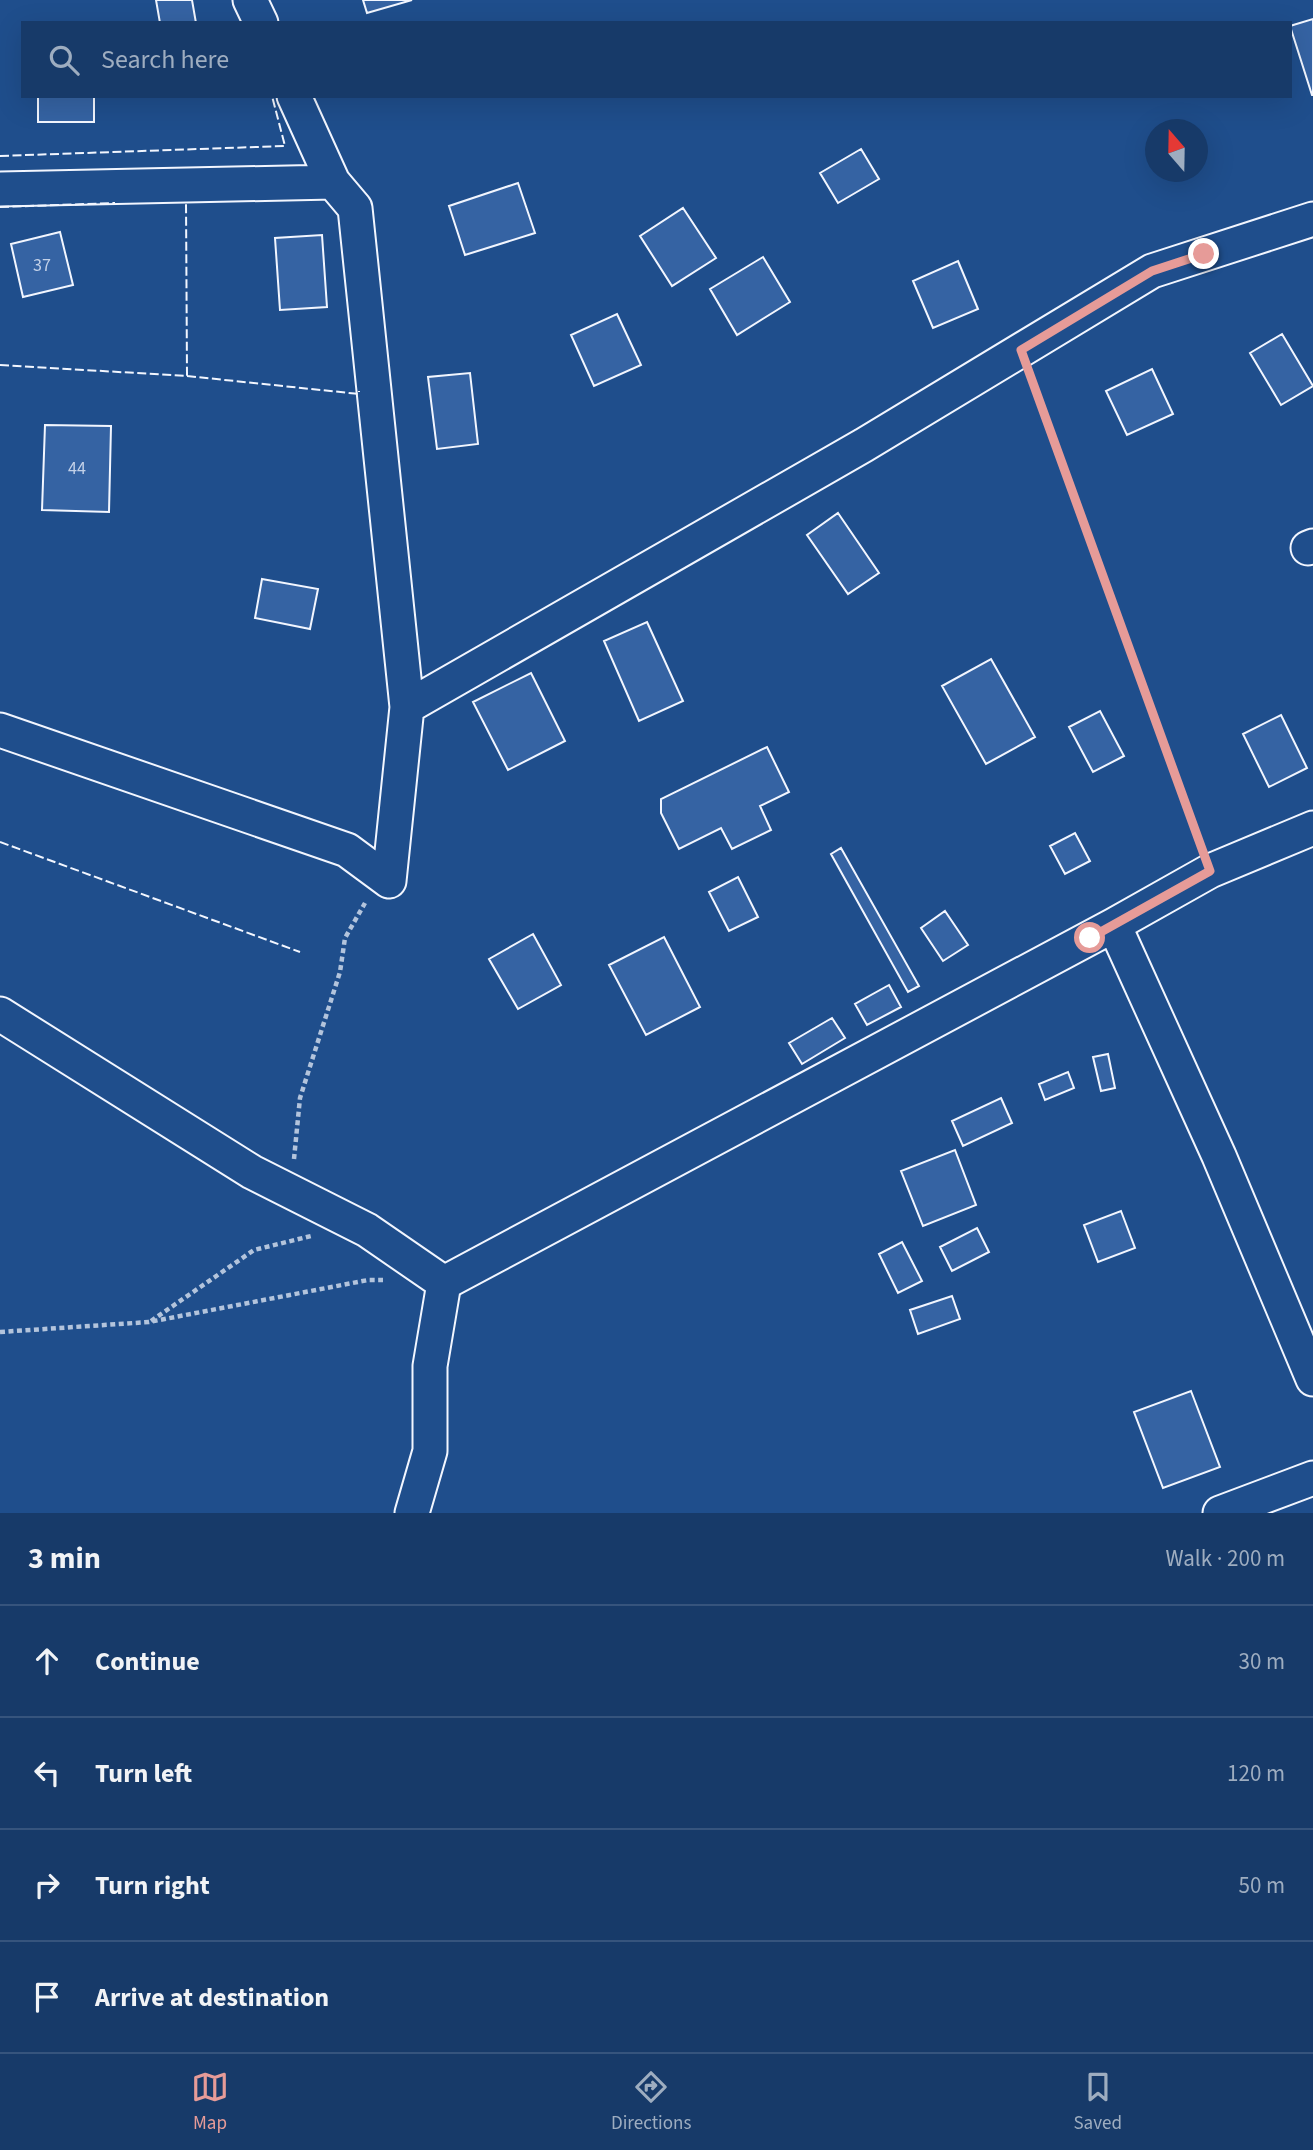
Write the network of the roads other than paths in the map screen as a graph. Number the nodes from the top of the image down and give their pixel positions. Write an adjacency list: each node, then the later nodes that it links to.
1 (250, 0): 2 (street)
2 (260, 21)
3 (295, 98): 4 (street)
4 (333, 182): 5 (street); 7 (street)
5 (0, 189)
6 (1313, 219): 7 (street)
7 (407, 707): 8 (street)
8 (0, 730)
9 (1313, 828): 10 (street)
10 (1114, 925): 12 (street); 13 (street)
11 (0, 1014): 12 (street)
12 (444, 1283): 15 (street)
13 (1313, 1379)
14 (1313, 1478): 16 (street)
15 (412, 1513)
16 (1220, 1513)

